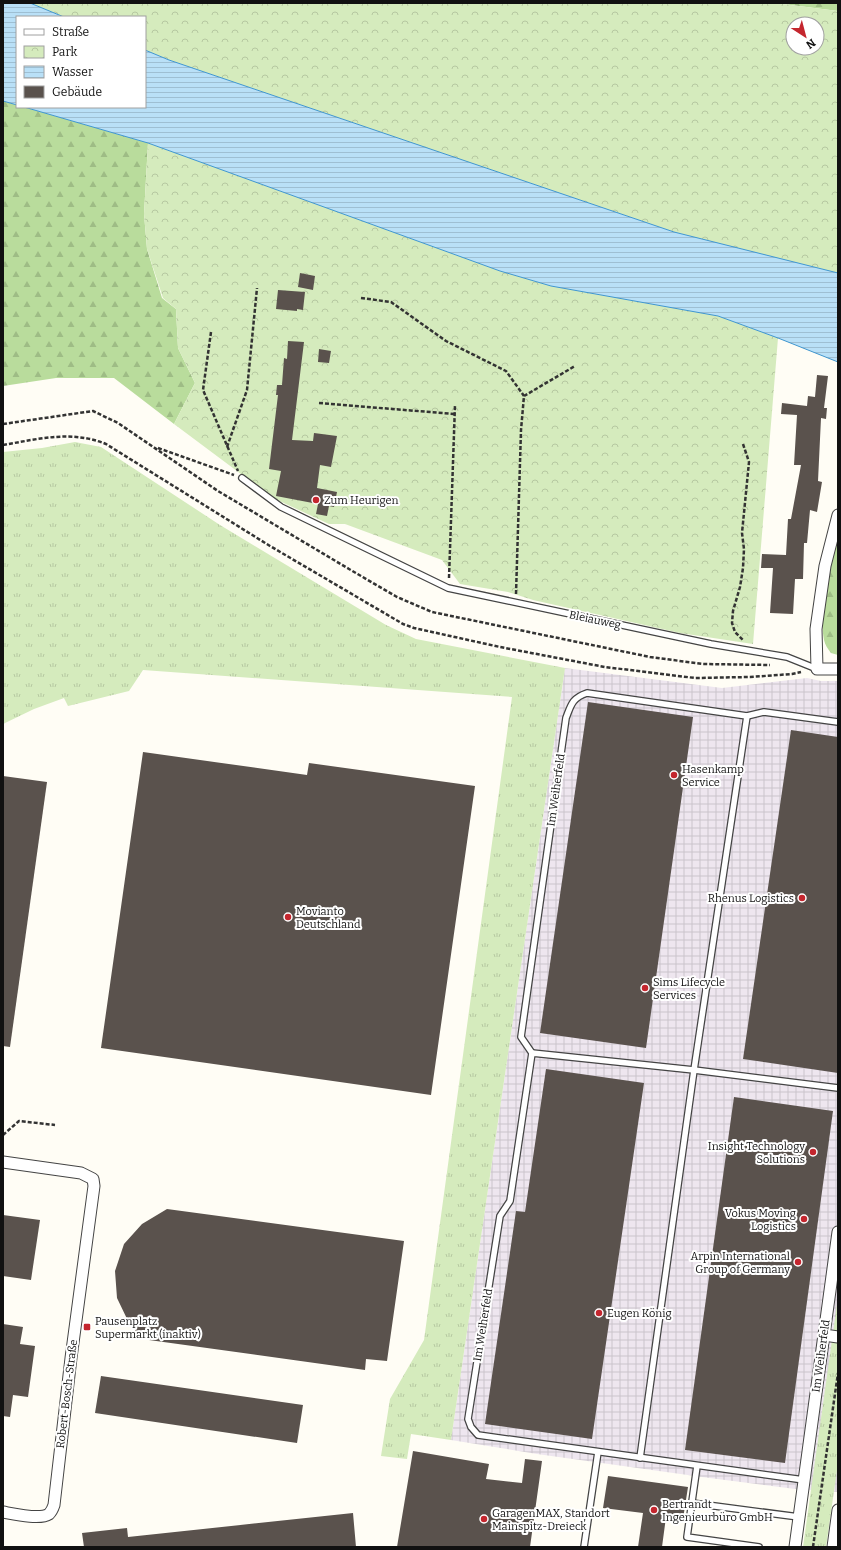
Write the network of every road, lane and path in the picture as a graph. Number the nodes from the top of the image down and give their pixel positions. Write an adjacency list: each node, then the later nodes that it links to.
1 (257, 288): 12 (path)
2 (361, 298): 5 (path)
3 (211, 332): 12 (path)
4 (575, 366): 5 (path)
5 (524, 396): 16 (path)
6 (319, 403): 8 (path)
7 (455, 405): 8 (path)
8 (454, 414): 15 (path)
9 (743, 444): 17 (path)
10 (3, 445): 18 (path)
11 (154, 447): 13 (path)
12 (227, 447): 13 (path)
13 (242, 478): 15 (lane, Bleiauweg)
14 (838, 515): 18 (street)
15 (448, 588): 16 (lane, Bleiauweg)
16 (516, 602): 17 (lane, Bleiauweg)
17 (755, 652): 18 (lane, Bleiauweg)
18 (817, 669): 19 (street)
19 (838, 669)
20 (747, 716): 21 (lane, Im Weiherfeld); 22 (lane, Im Weiherfeld); 23 (lane)
21 (838, 722)
22 (532, 1053): 23 (lane); 32 (lane, Im Weiherfeld)
23 (694, 1070): 24 (lane); 33 (lane)
24 (838, 1088)
25 (55, 1124): 26 (path)
26 (3, 1135)
27 (3, 1162): 38 (street, Robert-Bosch-Straße)
28 (838, 1232): 29 (street, Im Weiherfeld)
29 (824, 1335): 30 (street); 35 (street, Im Weiherfeld)
30 (838, 1337)
31 (838, 1373): 43 (path, Im Weiherfeld)
32 (598, 1452): 33 (lane, Im Weiherfeld); 40 (lane)
33 (640, 1458): 34 (lane, Im Weiherfeld)
34 (697, 1466): 35 (lane, Im Weiherfeld); 36 (lane)
35 (804, 1480): 39 (street, Im Weiherfeld)
36 (692, 1503): 39 (lane); 41 (lane)
37 (838, 1510): 44 (street)
38 (3, 1512)
39 (799, 1517): 42 (street, Im Weiherfeld)
40 (584, 1547)
41 (759, 1547)
42 (795, 1547)
43 (813, 1547)
44 (833, 1547)

